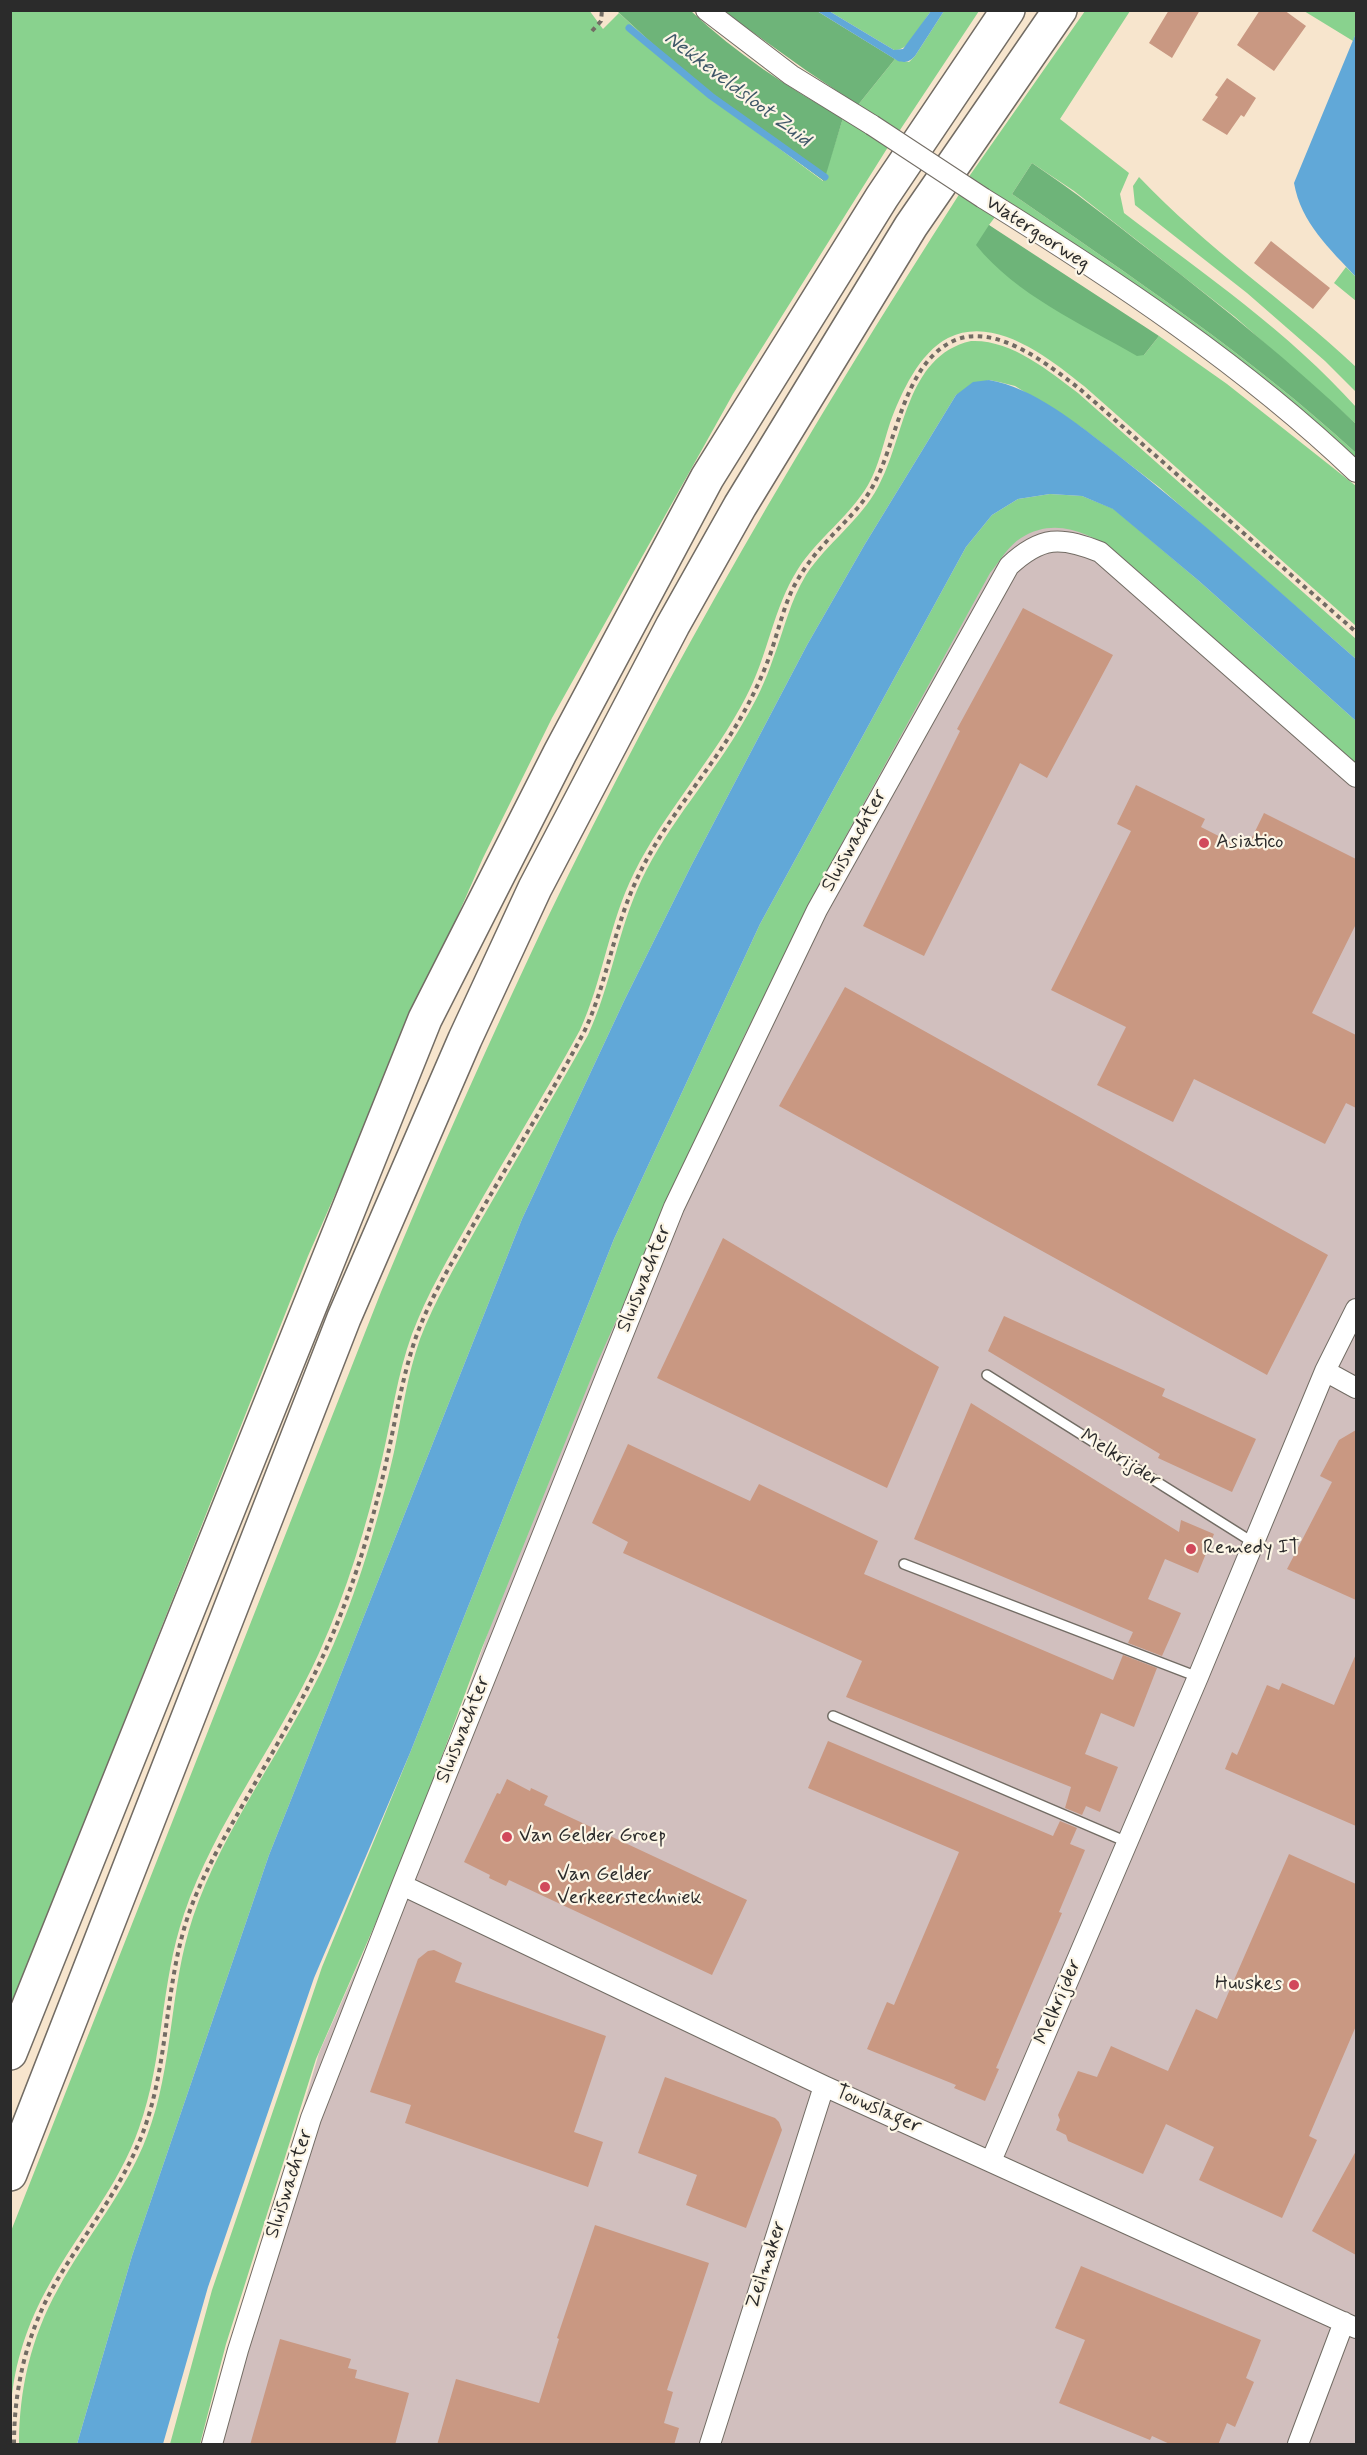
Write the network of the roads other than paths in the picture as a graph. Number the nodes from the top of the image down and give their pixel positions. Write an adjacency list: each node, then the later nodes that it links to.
1 (706, 10): 4 (street, Watergoorweg, bridge)
2 (1008, 10): 16 (highway)
3 (1060, 10): 19 (highway)
4 (1356, 472)
5 (1356, 777): 15 (street, Sluiswachter)
6 (1356, 1310): 7 (street, Melkrijder)
7 (1325, 1371): 9 (street); 10 (street, Melkrijder)
8 (987, 1375): 10 (lane, Melkrijder)
9 (1356, 1388)
10 (1254, 1543): 12 (street, Melkrijder)
11 (904, 1564): 12 (lane)
12 (1198, 1677): 14 (street, Melkrijder)
13 (833, 1716): 14 (lane)
14 (1127, 1842): 18 (street, Melkrijder)
15 (402, 1885): 17 (street, Touwslager); 21 (street, Sluiswachter)
16 (10, 2053)
17 (824, 2086): 18 (street, Touwslager); 22 (street, Zeilmaker)
18 (991, 2161): 20 (street, Touwslager)
19 (10, 2174)
20 (1350, 2325): 23 (street)
21 (212, 2445)
22 (710, 2445)
23 (1298, 2445)

